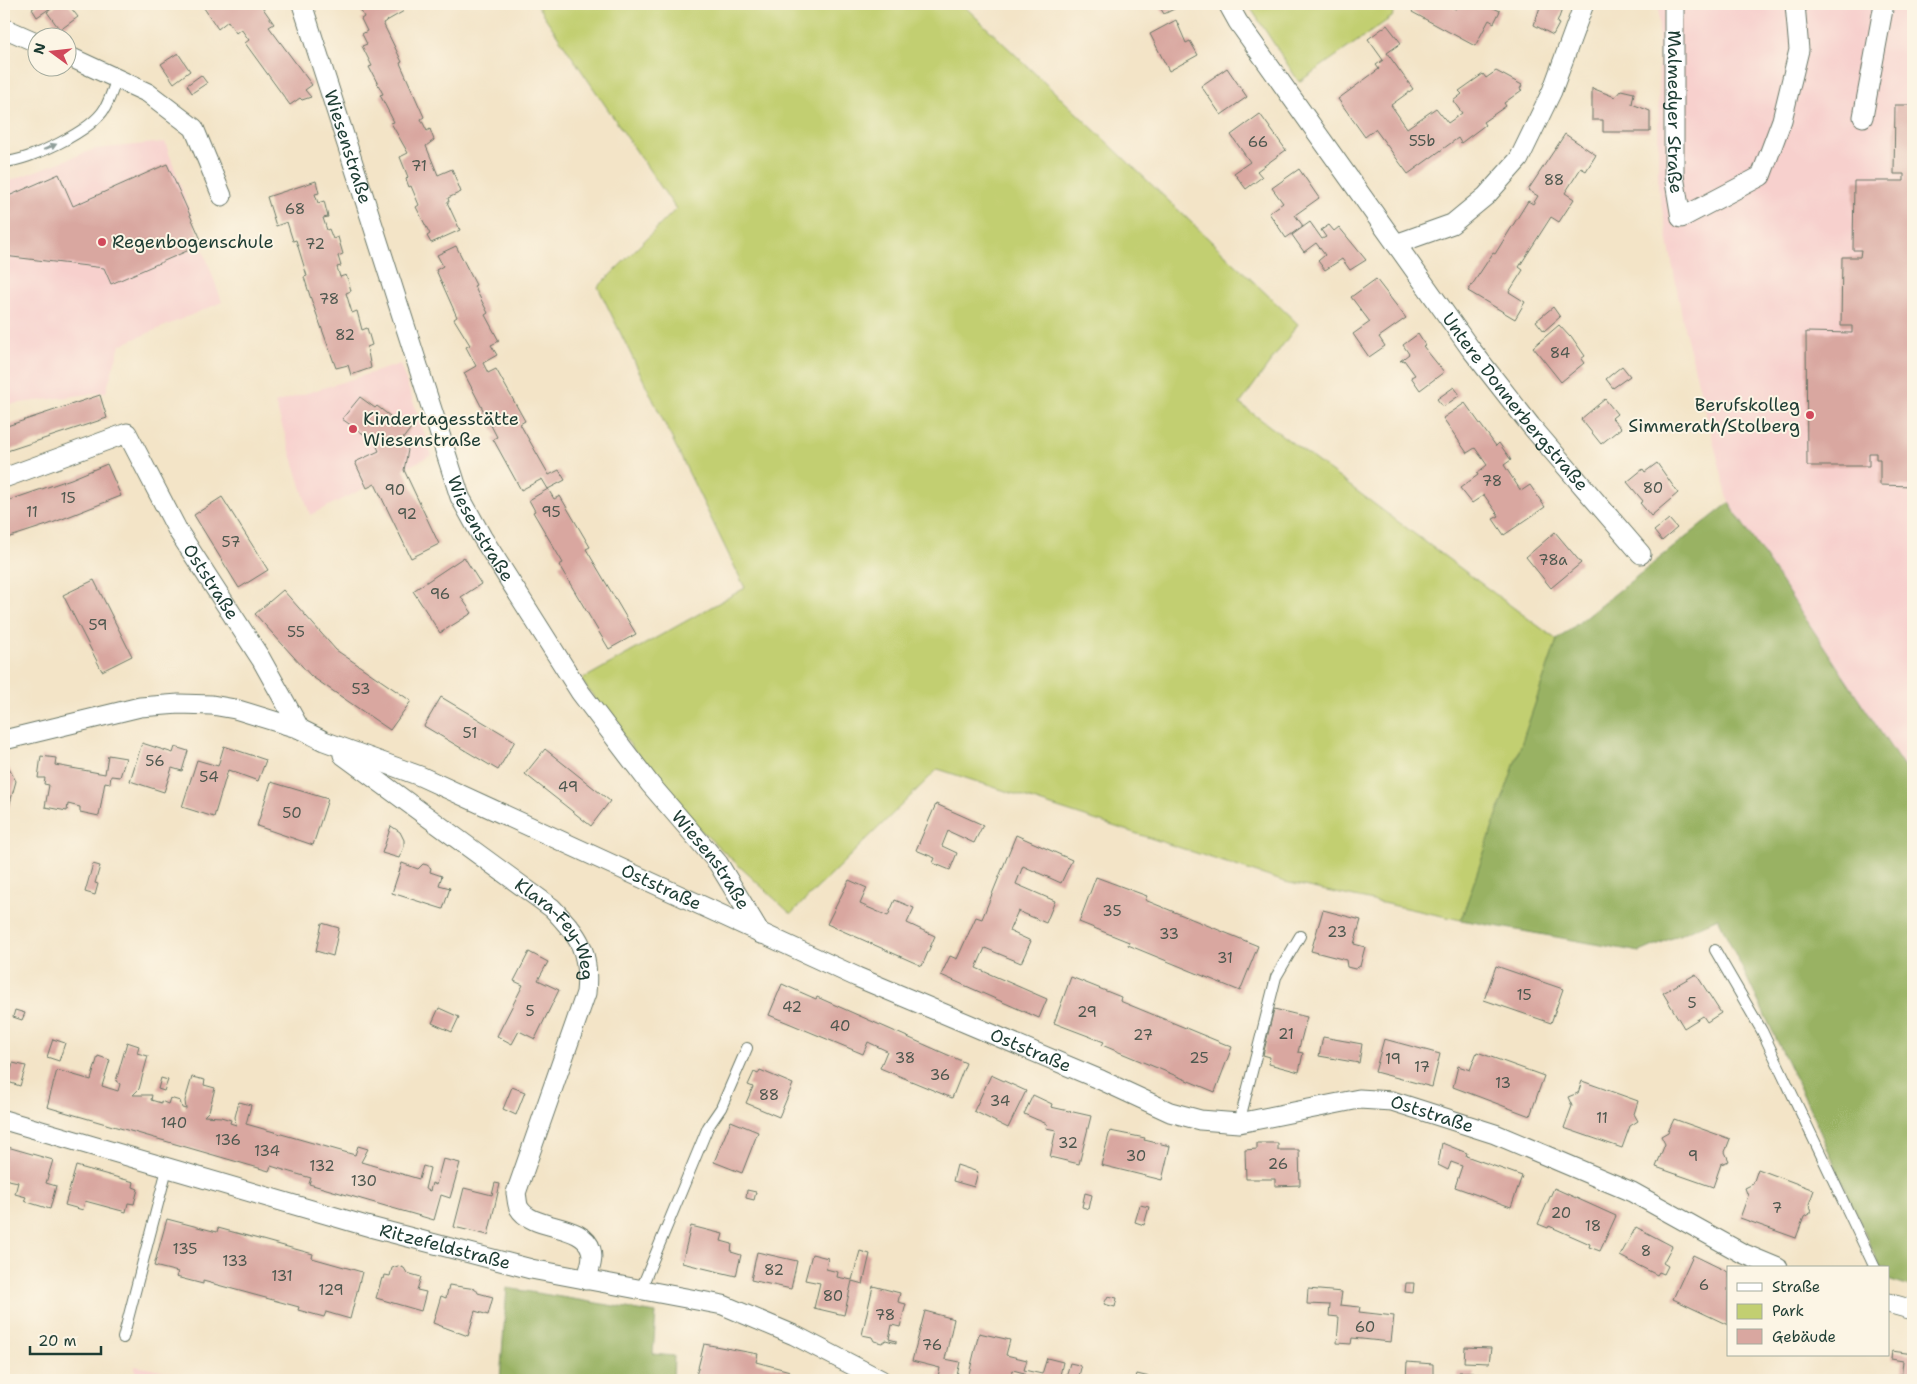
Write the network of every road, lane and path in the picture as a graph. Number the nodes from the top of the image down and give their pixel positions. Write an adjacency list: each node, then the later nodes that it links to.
1 (302, 4): 20 (street, Wiesenstraße)
2 (1228, 4): 14 (street, Untere Donnerbergstraße)
3 (1584, 4): 14 (street)
4 (1674, 4): 5 (street, Malmedyer Straße)
5 (1795, 4)
6 (1884, 4): 11 (street)
7 (4, 28): 8 (street)
8 (28, 39)
9 (78, 61): 10 (street)
10 (116, 79): 12 (lane, one-way to 10); 13 (street)
11 (1863, 117)
12 (4, 162)
13 (222, 196)
14 (1396, 244): 16 (street, Untere Donnerbergstraße)
15 (4, 478): 17 (street, Oststraße)
16 (1642, 554)
17 (300, 729): 18 (street, Oststraße); 19 (street, Oststraße)
18 (4, 740)
19 (324, 741): 20 (street, Oststraße); 29 (street, Klara-Fey-Weg)
20 (761, 934): 25 (street, Oststraße)
21 (1300, 936): 25 (lane)
22 (1715, 950): 28 (lane)
23 (747, 1048): 30 (lane)
24 (4, 1120): 26 (street, Ritzefeldstraße)
25 (1239, 1123): 27 (street, Oststraße)
26 (167, 1169): 29 (street, Ritzefeldstraße); 33 (lane)
27 (1773, 1266)
28 (1875, 1266)
29 (586, 1280): 30 (street, Ritzefeldstraße)
30 (641, 1289): 34 (street, Ritzefeldstraße)
31 (1890, 1301): 32 (street)
32 (1913, 1310)
33 (123, 1338)
34 (881, 1380)

